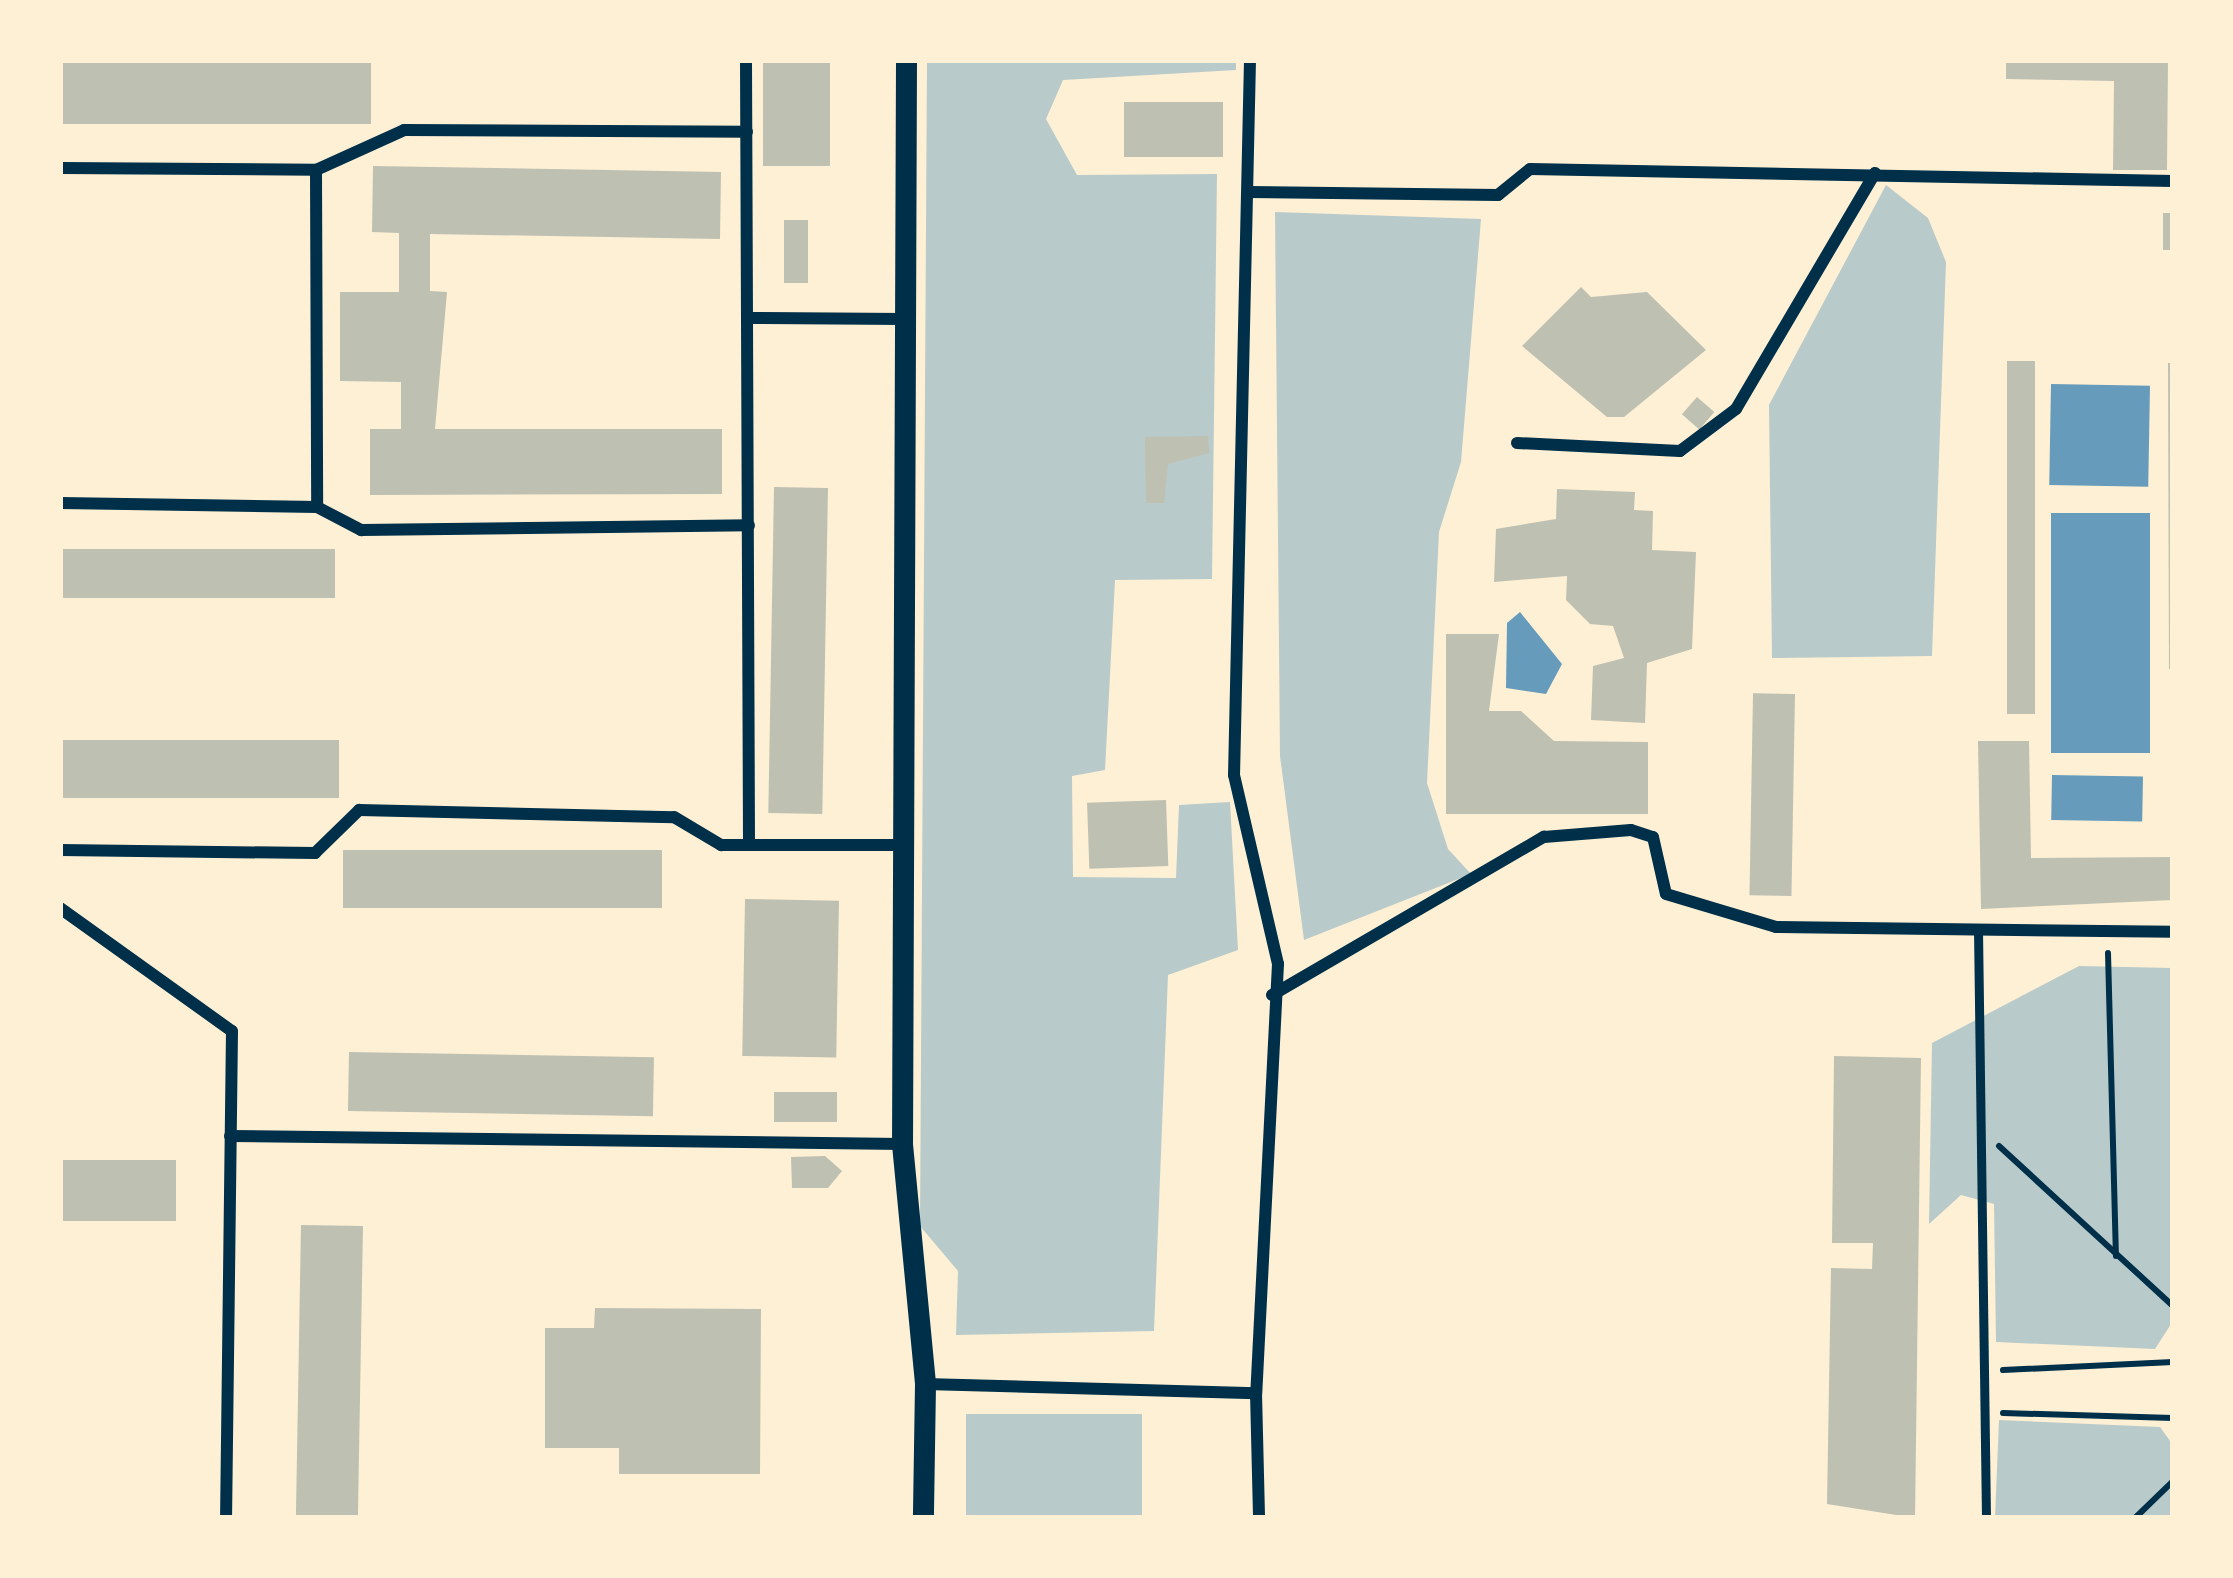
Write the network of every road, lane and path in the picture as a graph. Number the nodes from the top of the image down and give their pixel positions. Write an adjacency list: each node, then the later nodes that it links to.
1 (746, 60): 4 (street)
2 (906, 60): 11 (street)
3 (1250, 60): 9 (street)
4 (747, 132): 6 (street); 10 (street)
5 (60, 168): 6 (street)
6 (316, 170): 14 (street)
7 (1875, 172): 8 (street); 9 (street); 12 (street)
8 (2173, 181)
9 (1248, 192): 23 (street)
10 (749, 318): 11 (street); 15 (street)
11 (905, 319): 17 (street)
12 (1516, 443)
13 (60, 503): 14 (street)
14 (317, 507): 15 (street)
15 (749, 525): 16 (street)
16 (749, 845): 17 (street); 18 (street)
17 (903, 845): 26 (street)
18 (60, 850)
19 (60, 908): 25 (street)
20 (1978, 930): 21 (street); 23 (street); 24 (lane)
21 (2108, 931): 22 (street); 27 (path)
22 (2173, 932)
23 (1272, 995): 32 (street)
24 (1979, 1127): 27 (path); 30 (lane)
25 (230, 1136): 26 (street); 36 (street)
26 (902, 1144): 31 (street)
27 (2116, 1256): 28 (path)
28 (2173, 1306)
29 (2173, 1362): 30 (path)
30 (1981, 1371): 33 (lane)
31 (925, 1384): 32 (street); 37 (street)
32 (1256, 1393): 38 (street)
33 (1981, 1413): 34 (path); 39 (lane)
34 (2173, 1418)
35 (2173, 1481): 40 (path)
36 (226, 1518)
37 (922, 1518)
38 (1259, 1518)
39 (1986, 1518)
40 (2135, 1518)

